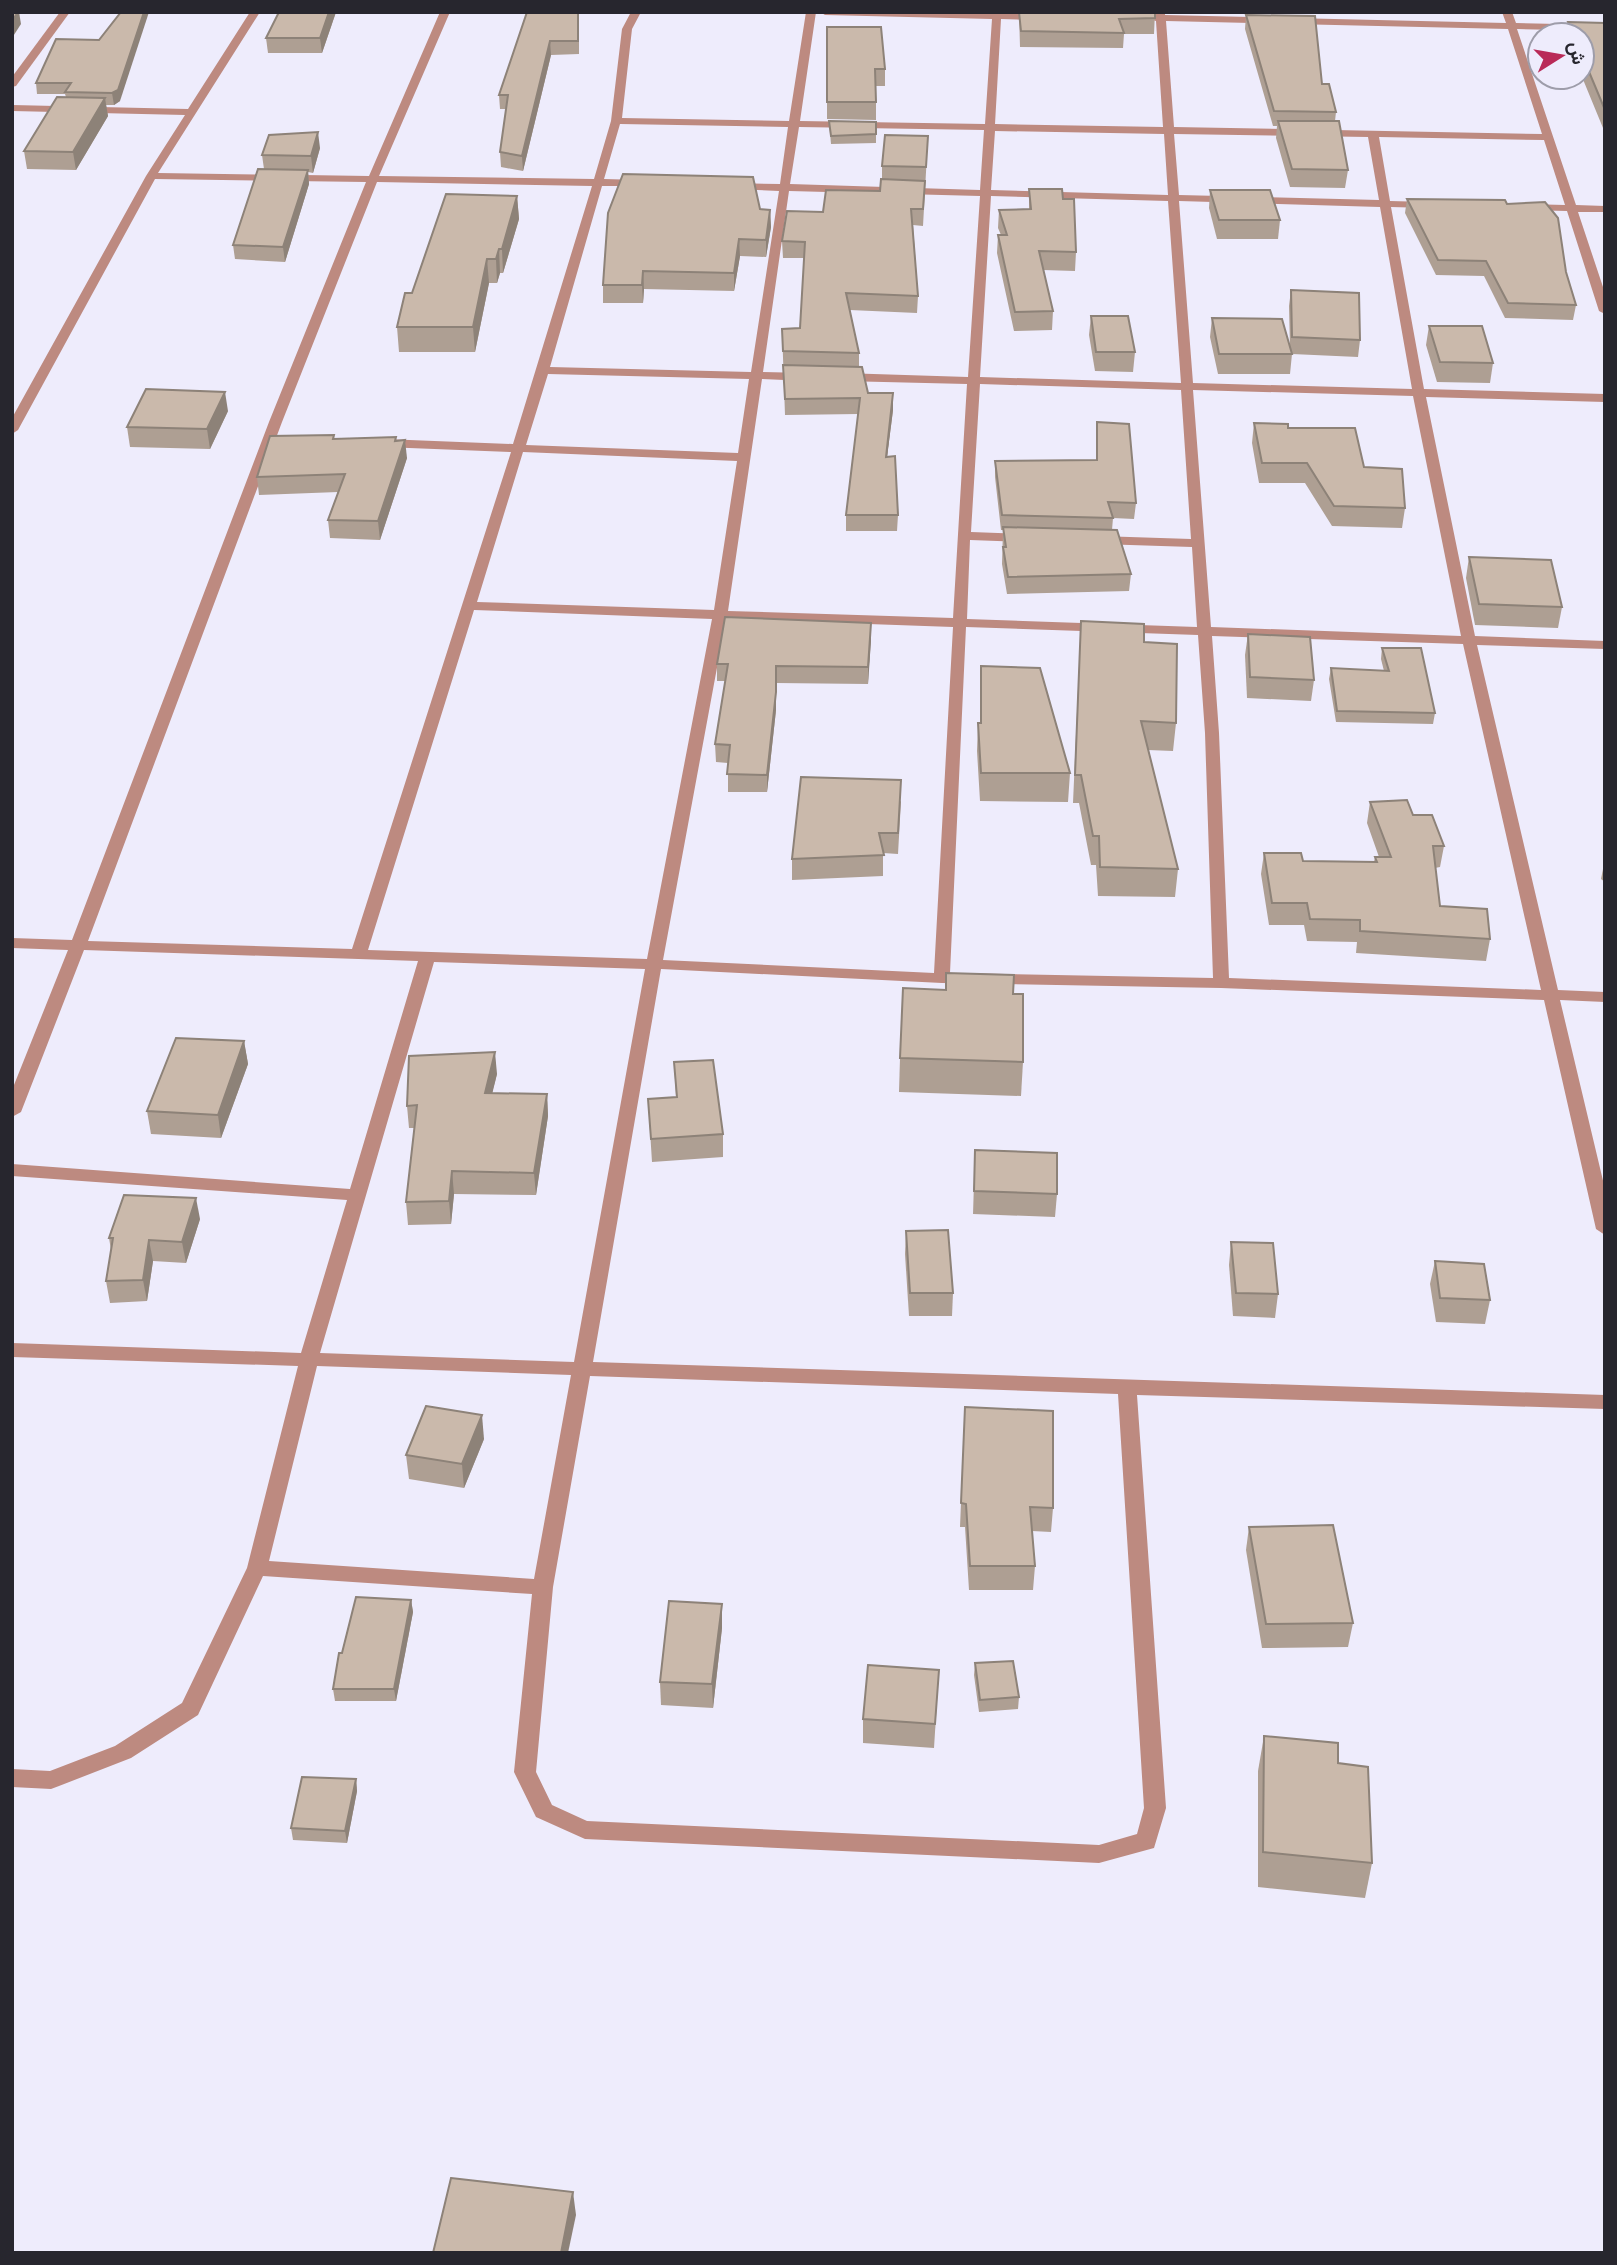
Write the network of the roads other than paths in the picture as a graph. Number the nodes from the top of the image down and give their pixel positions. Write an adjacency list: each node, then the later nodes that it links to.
1 (65, 12): 14 (street)
2 (255, 12): 16 (street)
3 (445, 12): 24 (street)
4 (636, 12): 17 (street)
5 (811, 12): 18 (street)
6 (825, 12): 8 (street)
7 (1507, 12): 12 (street)
8 (996, 14): 10 (street); 19 (street)
9 (1161, 15): 11 (street); 12 (street); 20 (street)
10 (1051, 17)
11 (1133, 18)
12 (1511, 25): 13 (street); 22 (street)
13 (1605, 28)
14 (12, 84)
15 (12, 108): 16 (street)
16 (192, 112): 23 (street)
17 (616, 121): 18 (street); 25 (street)
18 (794, 125): 19 (street); 28 (street)
19 (990, 128): 20 (street); 29 (street)
20 (1168, 131): 21 (street); 30 (street)
21 (1373, 135): 22 (street); 31 (street)
22 (1548, 137): 34 (street)
23 (151, 176): 24 (street); 43 (street)
24 (374, 178): 25 (street); 59 (street)
25 (598, 182): 26 (street); 37 (street)
26 (652, 184)
27 (719, 186): 28 (street)
28 (786, 187): 29 (street); 38 (street)
29 (986, 193): 30 (street); 39 (street)
30 (1172, 197): 31 (street); 40 (street)
31 (1386, 204): 32 (street); 41 (street)
32 (1439, 205)
33 (1518, 206): 34 (street)
34 (1571, 207): 35 (street); 36 (street)
35 (1605, 209)
36 (1605, 311)
37 (542, 370): 38 (street); 46 (street)
38 (758, 376): 39 (street); 47 (street)
39 (974, 379): 40 (street); 48 (street)
40 (1186, 387): 41 (street); 51 (street)
41 (1419, 394): 42 (street); 56 (street)
42 (1605, 398)
43 (16, 417): 44 (street)
44 (12, 430)
45 (366, 442): 46 (street)
46 (517, 449): 47 (street); 52 (street)
47 (744, 457): 53 (street)
48 (964, 536): 49 (street); 54 (street)
49 (1046, 539)
50 (1088, 540): 51 (street)
51 (1197, 543): 55 (street)
52 (467, 606): 53 (street); 60 (street)
53 (720, 615): 54 (street); 62 (street)
54 (959, 622): 55 (street); 63 (street)
55 (1204, 630): 56 (street); 64 (street)
56 (1469, 641): 57 (street); 65 (street)
57 (1605, 645)
58 (12, 943): 59 (street)
59 (79, 946): 60 (street); 67 (street)
60 (358, 957): 61 (street)
61 (426, 959): 62 (street); 69 (street)
62 (654, 964): 63 (street); 73 (street)
63 (942, 978): 64 (street)
64 (1221, 983): 65 (street)
65 (1552, 995): 66 (street); 70 (street)
66 (1605, 997)
67 (12, 1111)
68 (12, 1170): 69 (street)
69 (356, 1195): 72 (street)
70 (1605, 1229)
71 (12, 1350): 72 (street)
72 (309, 1359): 73 (street); 76 (street)
73 (582, 1368): 74 (street); 77 (street)
74 (1127, 1389): 75 (street); 77 (street)
75 (1605, 1402)
76 (257, 1568): 77 (street); 78 (street)
77 (543, 1587)
78 (12, 1778)

